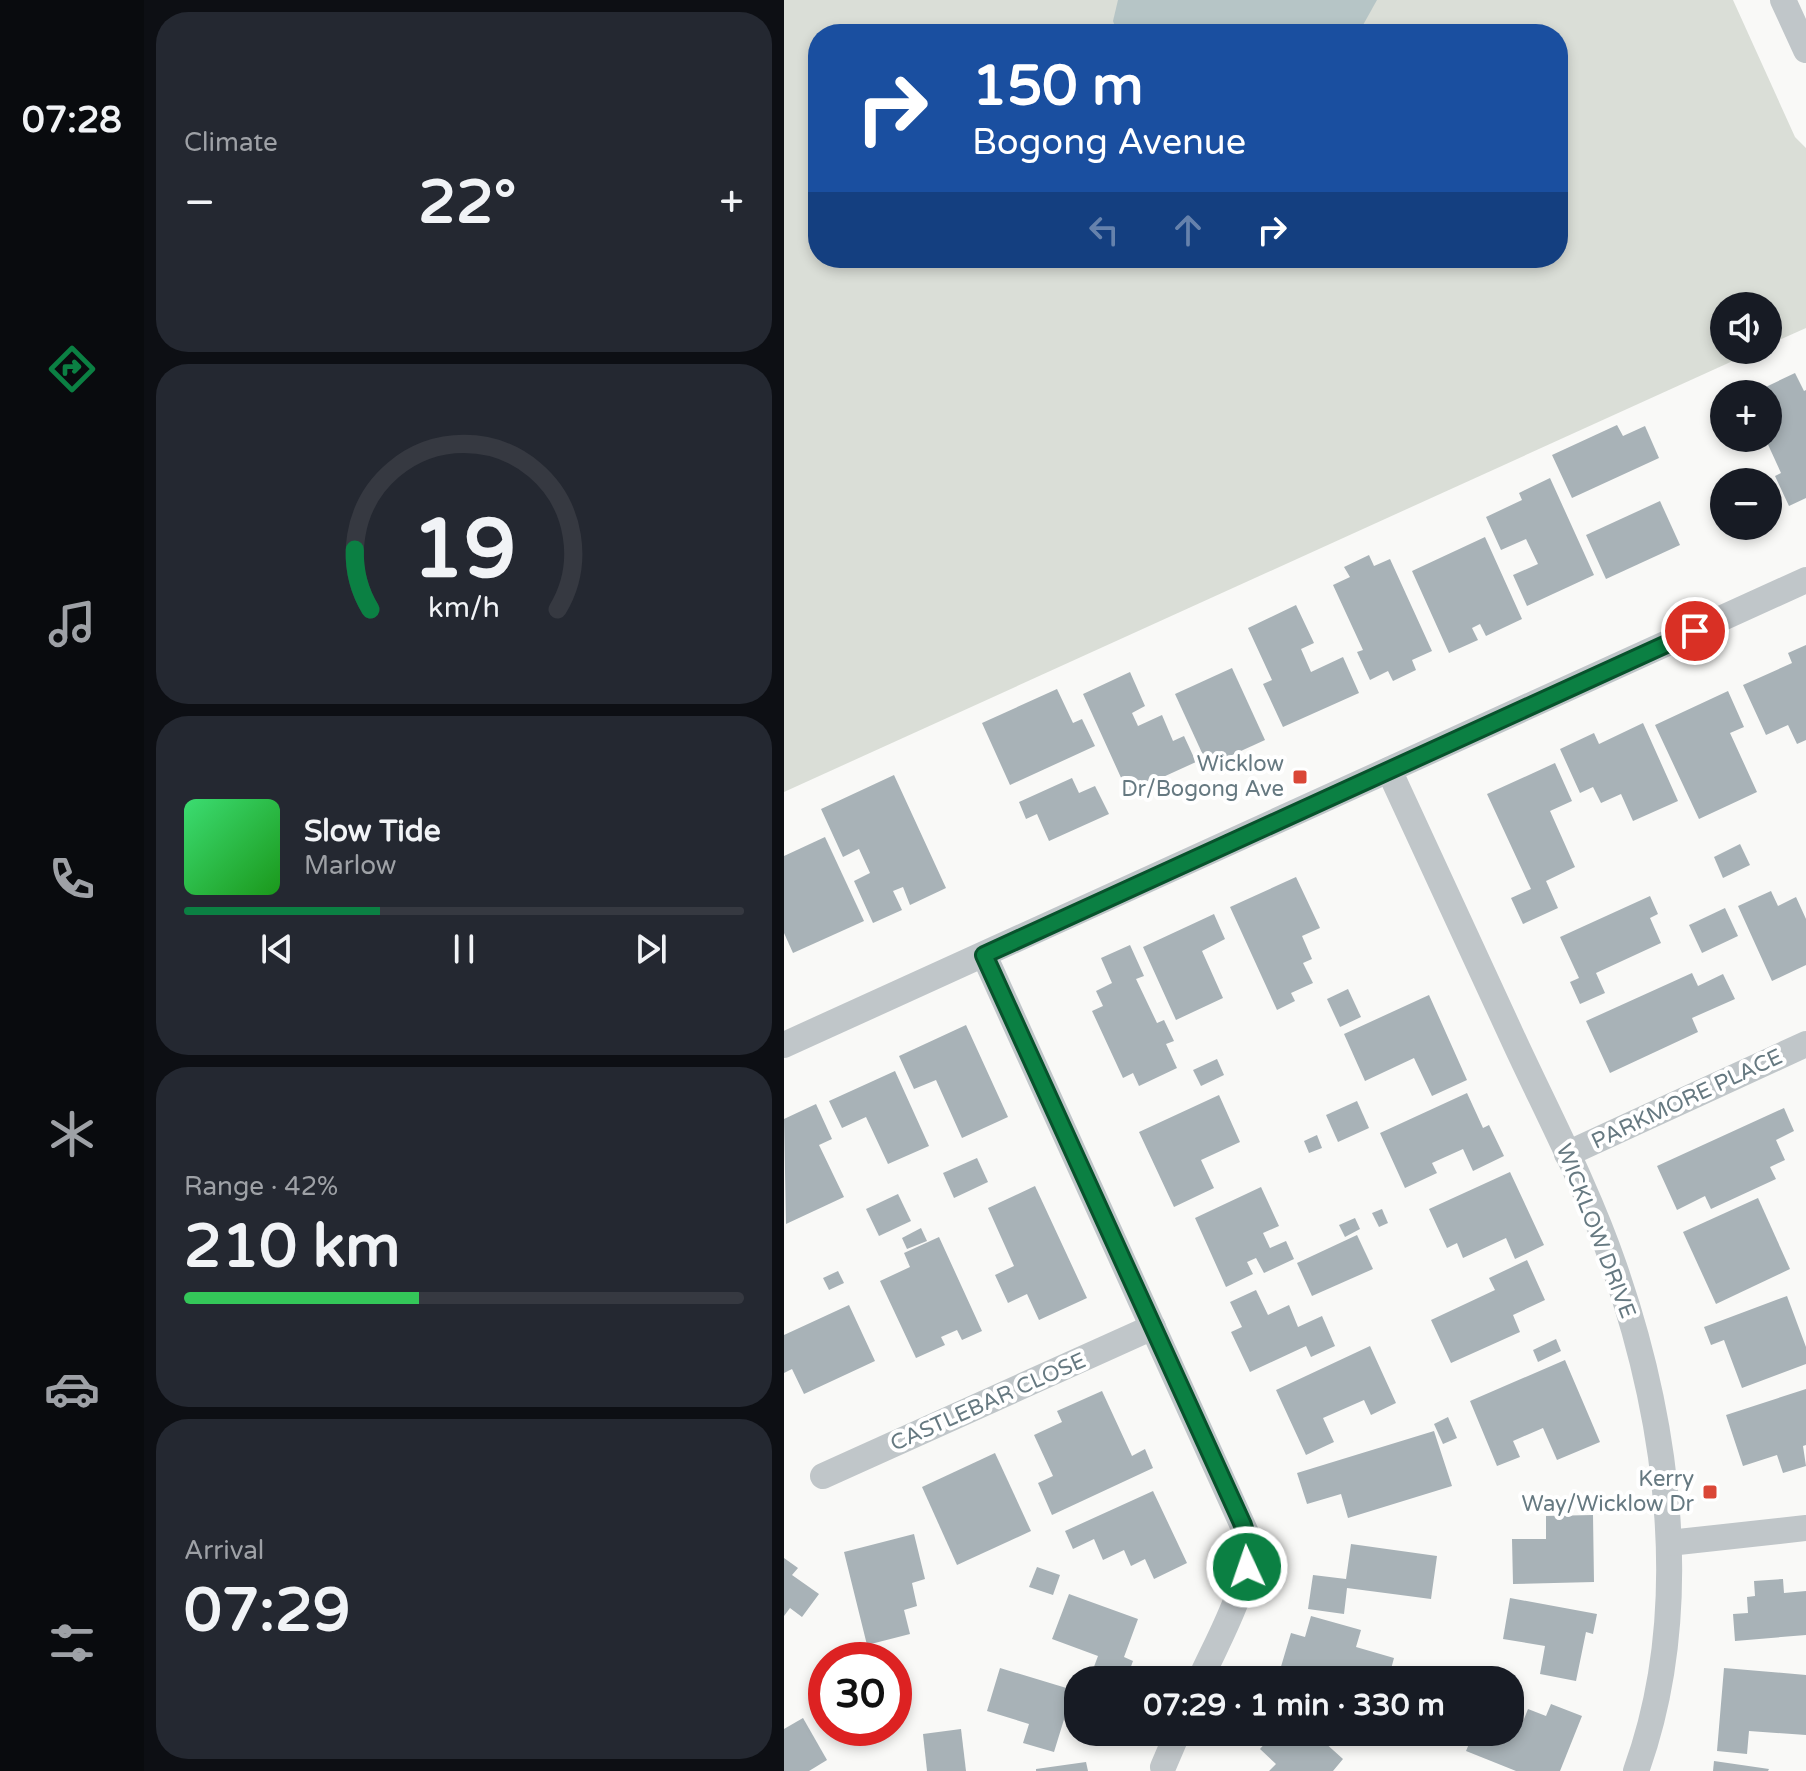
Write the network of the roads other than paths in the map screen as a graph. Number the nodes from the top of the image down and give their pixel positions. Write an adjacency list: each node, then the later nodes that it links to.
1 (1783, 0): 2 (street)
2 (1806, 50)
3 (1806, 580): 4 (street)
4 (1389, 770): 5 (street); 8 (street, WICKLOW DRIVE)
5 (984, 955): 7 (street); 9 (street)
6 (1806, 1044): 8 (street, PARKMORE PLACE)
7 (784, 1045)
8 (1567, 1154): 12 (street, WICKLOW DRIVE)
9 (1153, 1327): 10 (street, CASTLEBAR CLOSE); 13 (street)
10 (823, 1476)
11 (1806, 1528): 12 (street)
12 (1669, 1543): 16 (street, WICKLOW DRIVE)
13 (1206, 1666)
14 (1172, 1746): 15 (street)
15 (1163, 1767)
16 (1636, 1771)

